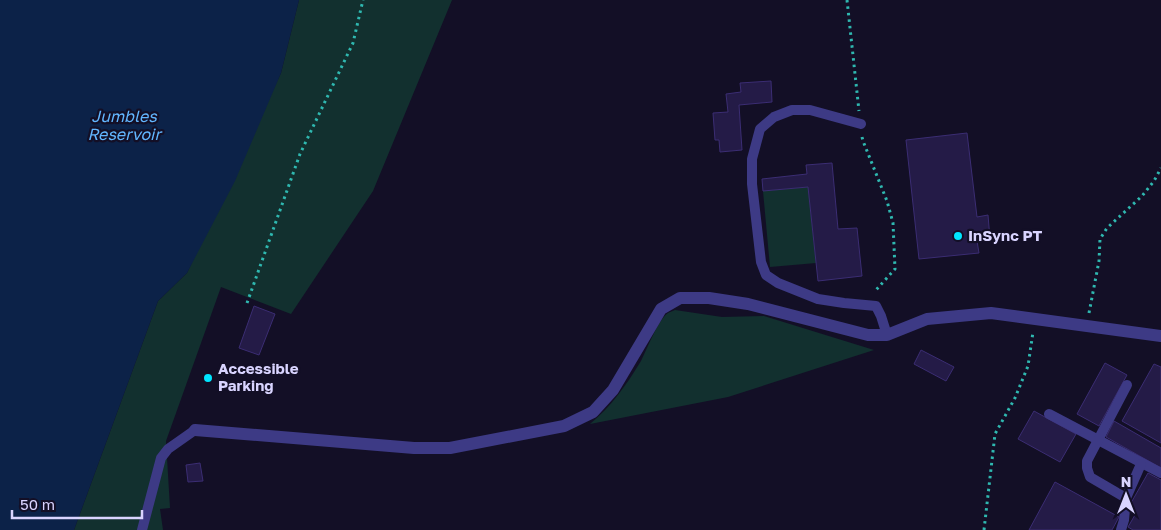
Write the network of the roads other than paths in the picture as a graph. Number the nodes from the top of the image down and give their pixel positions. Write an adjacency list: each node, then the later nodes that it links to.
1 (860, 124): 2 (lane)
2 (887, 335): 3 (street); 6 (street)
3 (1161, 336)
4 (1127, 385): 7 (lane)
5 (1049, 414): 7 (lane)
6 (195, 430): 11 (lane)
7 (1097, 440): 8 (lane); 10 (lane)
8 (1142, 464): 9 (lane); 10 (lane)
9 (1161, 473)
10 (1126, 498): 12 (lane)
11 (142, 530)
12 (1121, 530)

